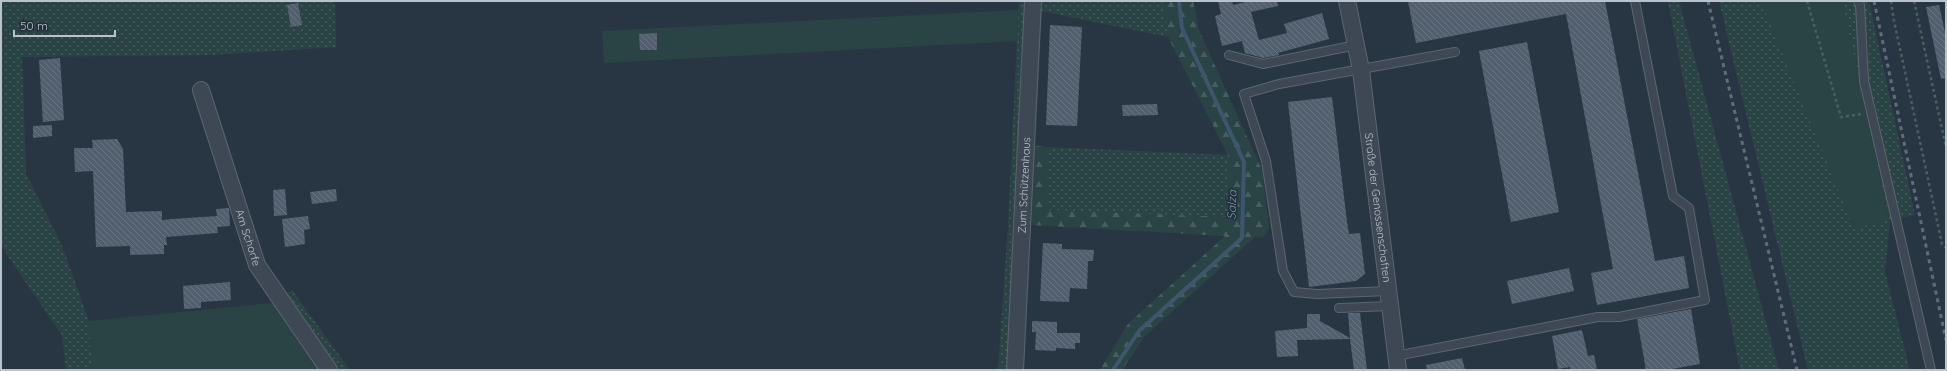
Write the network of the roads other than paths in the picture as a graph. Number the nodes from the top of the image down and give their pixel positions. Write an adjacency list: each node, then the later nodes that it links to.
1 (1033, 1): 14 (street, Zum Schützenhaus)
2 (1346, 1): 5 (street, Straße der Genossenschaften)
3 (1635, 1): 12 (lane)
4 (1858, 1): 15 (lane)
5 (1356, 45): 7 (lane); 8 (street, Straße der Genossenschaften)
6 (1455, 52): 8 (lane)
7 (1229, 54)
8 (1361, 70): 10 (street, Straße der Genossenschaften); 10 (lane)
9 (201, 90): 13 (street, Am Schorfe)
10 (1389, 298): 11 (lane); 12 (street, Straße der Genossenschaften)
11 (1339, 308)
12 (1397, 363)
13 (329, 370)
14 (1015, 370)
15 (1931, 370)

